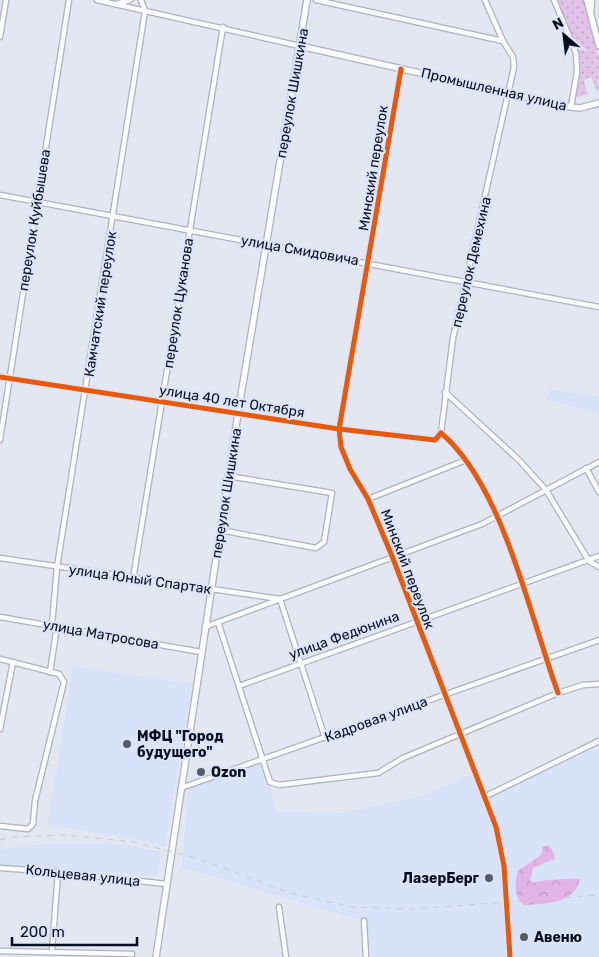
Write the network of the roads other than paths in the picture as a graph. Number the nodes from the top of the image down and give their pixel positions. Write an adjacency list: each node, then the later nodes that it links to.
1 (6, 0): 16 (street)
2 (69, 0): 25 (street, переулок Куйбышева)
3 (97, 0): 12 (street, Промышленная улица)
4 (130, 0): 12 (street)
5 (142, 0): 13 (street)
6 (307, 0): 18 (main road, переулок Шишкина)
7 (316, 0): 17 (street)
8 (485, 0): 17 (street)
9 (554, 0): 23 (street)
10 (587, 0): 14 (main road)
11 (592, 0): 14 (street)
12 (115, 4): 13 (street, Промышленная улица)
13 (145, 12): 15 (street, Промышленная улица); 26 (street, Камчатский переулок)
14 (591, 16): 19 (main road)
15 (223, 27): 18 (street, Промышленная улица); 27 (street, переулок Цуканова)
16 (0, 37)
17 (503, 41): 21 (street)
18 (300, 46): 20 (main road, Промышленная улица); 28 (main road, переулок Шишкина)
19 (599, 46)
20 (401, 69): 21 (main road, Промышленная улица); 29 (street, Минский переулок)
21 (509, 92): 23 (main road, Промышленная улица); 30 (street, переулок Демехина)
22 (599, 104): 23 (main road, Промышленная улица)
23 (571, 107)
24 (0, 195): 25 (street, улица Смидовича)
25 (37, 202): 26 (street, улица Смидовича); 33 (street, переулок Куйбышева)
26 (114, 215): 27 (street, улица Смидовича); 34 (street, Камчатский переулок)
27 (190, 229): 28 (street, улица Смидовича); 36 (street, переулок Цуканова)
28 (266, 244): 29 (street, улица Смидовича); 37 (main road, переулок Шишкина)
29 (369, 262): 30 (street, улица Смидовича); 38 (street, Минский переулок)
30 (466, 281): 31 (street, улица Смидовича); 35 (street, переулок Демехина)
31 (599, 307)
32 (0, 377): 33 (street, улица 40 лет Октября)
33 (10, 379): 34 (street, улица 40 лет Октября); 40 (street, переулок Куйбышева)
34 (86, 390): 36 (street, улица 40 лет Октября); 54 (street, Камчатский переулок)
35 (445, 392): 39 (street, переулок Демехина); 45 (street)
36 (162, 402): 37 (street, улица 40 лет Октября); 56 (street, переулок Цуканова)
37 (238, 413): 38 (street, улица 40 лет Октября); 44 (main road, переулок Шишкина)
38 (339, 429): 39 (street, улица 40 лет Октября); 47 (street, Минский переулок)
39 (441, 433): 41 (street)
40 (0, 440)
41 (466, 460): 47 (street); 48 (street)
42 (599, 462): 43 (street)
43 (586, 468): 45 (street); 46 (street)
44 (228, 476): 49 (main road, переулок Шишкина); 49 (street)
45 (546, 490): 48 (street); 53 (street)
46 (599, 492)
47 (368, 499): 50 (street, Минский переулок)
48 (497, 515): 50 (street); 57 (street)
49 (220, 530): 58 (main road, переулок Шишкина)
50 (392, 556): 59 (street); 61 (street, Минский переулок)
51 (599, 556): 53 (street, улица Федюнина)
52 (0, 558): 54 (street, улица Юный Спартак)
53 (589, 561): 55 (street); 57 (street, улица Федюнина)
54 (57, 567): 56 (street, улица Юный Спартак); 63 (street, Камчатский переулок)
55 (599, 567)
56 (133, 579): 58 (street, улица Юный Спартак)
57 (522, 585): 61 (street, улица Федюнина); 67 (street)
58 (211, 590): 59 (street, улица Юный Спартак); 64 (main road, переулок Шишкина)
59 (280, 599): 62 (street); 70 (street)
60 (0, 618): 63 (street, улица Матросова)
61 (417, 621): 70 (street, улица Федюнина); 75 (street, Минский переулок)
62 (218, 622): 64 (street); 73 (street)
63 (54, 626): 66 (street, улица Матросова); 71 (street, Камчатский переулок)
64 (205, 627): 66 (main road, переулок Шишкина)
65 (599, 640): 67 (street, Кадровая улица)
66 (201, 652): 81 (main road, переулок Шишкина)
67 (545, 658): 74 (street); 75 (street, Кадровая улица)
68 (0, 659): 69 (street)
69 (14, 662): 71 (street); 76 (street)
70 (301, 663): 73 (street, улица Федюнина); 78 (street)
71 (50, 672): 83 (street)
72 (599, 684): 74 (street)
73 (239, 686): 80 (street)
74 (558, 693): 77 (street)
75 (444, 695): 77 (street, Минский переулок); 78 (street, Кадровая улица)
76 (0, 729)
77 (459, 734): 80 (street); 82 (street, Минский переулок)
78 (325, 738): 80 (street, Кадровая улица)
79 (599, 741): 82 (street)
80 (262, 761): 81 (street, Кадровая улица)
81 (181, 788): 86 (main road, переулок Шишкина)
82 (484, 797): 95 (street, Минский переулок)
83 (0, 826)
84 (0, 868): 85 (street, Кольцевая улица)
85 (58, 872): 86 (street, Кольцевая улица); 90 (street)
86 (166, 884): 92 (main road, переулок Шишкина)
87 (279, 907): 93 (street)
88 (364, 921): 94 (street)
89 (0, 951): 90 (street)
90 (52, 951): 91 (street)
91 (132, 954)
92 (156, 957)
93 (286, 957)
94 (366, 957)
95 (510, 957)

